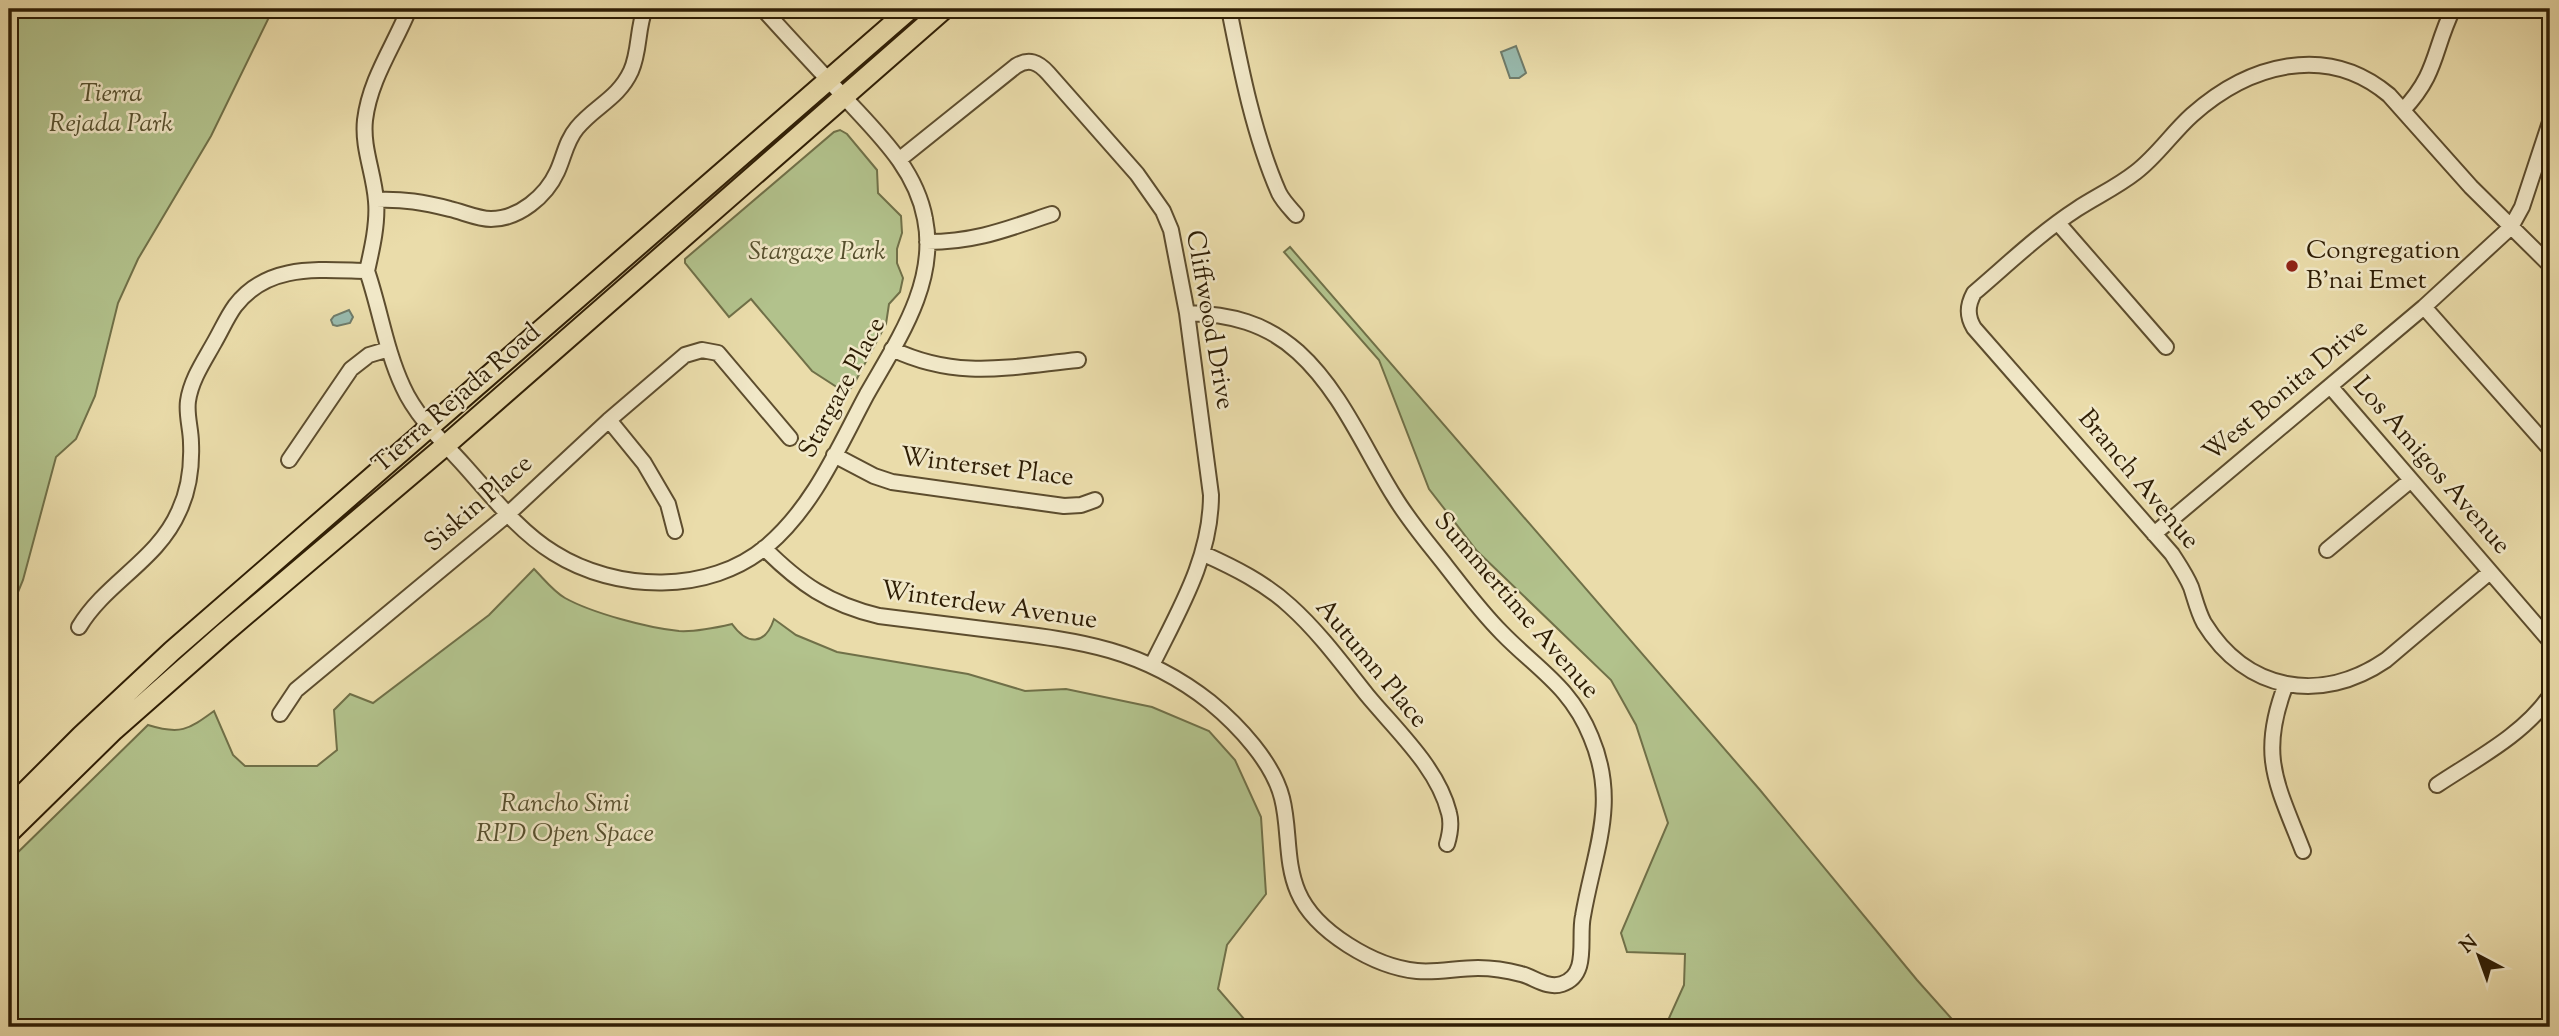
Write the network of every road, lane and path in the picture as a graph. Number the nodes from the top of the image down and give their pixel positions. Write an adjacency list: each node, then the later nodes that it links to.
1 (409, 9): 13 (street)
2 (645, 9): 13 (street)
3 (763, 9): 8 (street, Stargaze Place)
4 (910, 9): 8 (main road, Tierra Rejada Road)
5 (944, 9): 9 (main road, Tierra Rejada Road)
6 (1228, 9): 15 (street)
7 (2453, 9): 10 (street)
8 (829, 80): 9 (street, Stargaze Place); 29 (main road, Tierra Rejada Road)
9 (844, 96): 12 (street, Stargaze Place); 31 (main road, Tierra Rejada Road)
10 (2403, 110): 16 (street); 17 (street)
11 (2550, 122): 17 (street)
12 (900, 159): 18 (street, Stargaze Place); 22 (street, Cliffwood Drive)
13 (376, 200): 20 (street)
14 (1052, 214): 18 (street)
15 (1296, 215)
16 (2058, 223): 23 (street); 39 (street, Branch Avenue)
17 (2511, 228): 19 (street); 21 (street, West Bonita Drive)
18 (928, 242): 25 (street, Stargaze Place)
19 (2550, 265)
20 (367, 271): 24 (street, Stargaze Place); 44 (street)
21 (2424, 307): 27 (street, West Bonita Drive); 32 (street)
22 (1187, 313): 42 (street, Cliffwood Drive); 55 (street, Summertime Avenue)
23 (2166, 347)
24 (389, 349): 29 (street, Stargaze Place); 34 (street)
25 (892, 349): 26 (street); 33 (street, Stargaze Place)
26 (1078, 360)
27 (2330, 386): 35 (street, Los Amigos Avenue); 39 (street, West Bonita Drive)
28 (609, 421): 30 (street, Siskin Place); 37 (street, Siskin Place); 38 (street)
29 (431, 428): 31 (street, Stargaze Place); 51 (main road, Tierra Rejada Road)
30 (790, 438)
31 (446, 444): 37 (street, Stargaze Place); 52 (main road, Tierra Rejada Road)
32 (2550, 449)
33 (834, 455): 36 (street, Winterset Place); 40 (street, Stargaze Place)
34 (289, 460)
35 (2411, 480): 41 (street); 43 (street, Los Amigos Avenue)
36 (1096, 500)
37 (508, 514): 40 (street, Stargaze Place); 49 (street, Siskin Place)
38 (675, 531)
39 (2154, 534): 47 (street, Branch Avenue)
40 (764, 548): 46 (street, Winterdew Avenue)
41 (2327, 550)
42 (1204, 554): 46 (street, Cliffwood Drive); 53 (street, Autumn Place)
43 (2490, 572): 45 (street, Los Amigos Avenue); 47 (street, Branch Avenue)
44 (79, 626)
45 (2550, 641)
46 (1152, 665): 55 (street, Winterdew Avenue)
47 (2286, 684): 54 (street)
48 (2550, 696): 50 (street)
49 (280, 714)
50 (2437, 785)
51 (9, 808)
52 (9, 833)
53 (1447, 844)
54 (2303, 851)
55 (1516, 973)

